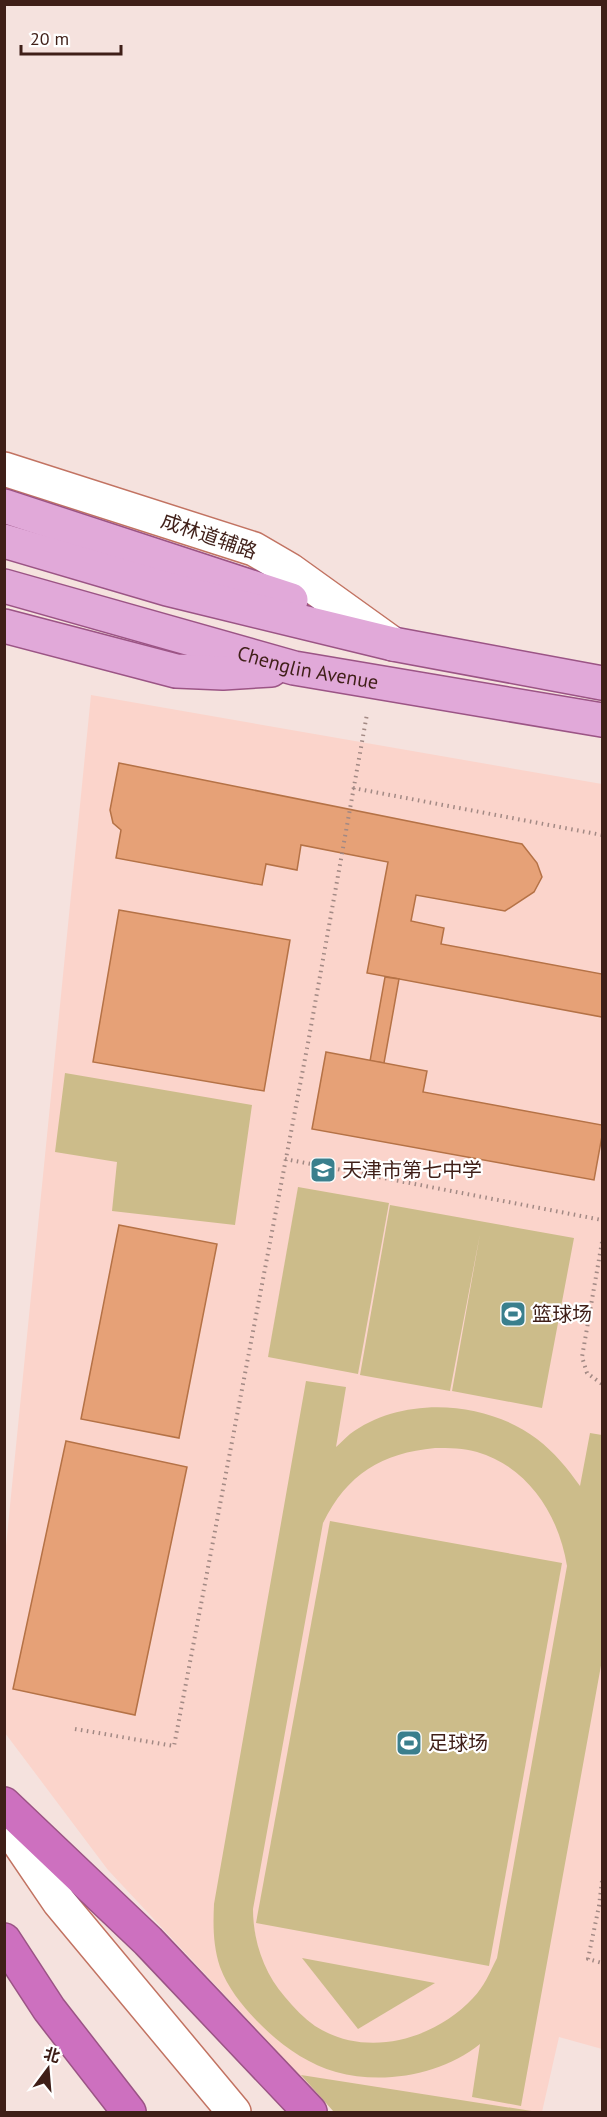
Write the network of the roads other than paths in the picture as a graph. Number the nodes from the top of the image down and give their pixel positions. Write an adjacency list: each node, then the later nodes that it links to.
1 (4, 469): 6 (street, 成林道辅路)
2 (4, 506): 6 (main road)
3 (16, 544): 6 (main road)
4 (4, 586): 7 (main road)
5 (4, 626): 7 (main road)
6 (393, 644): 8 (main road, Chenglin Avenue)
7 (294, 668): 9 (main road, Chenglin Avenue)
8 (603, 683)
9 (603, 720)
10 (4, 1804): 15 (highway)
11 (4, 1821): 14 (street)
12 (4, 1940): 13 (highway)
13 (129, 2112)
14 (234, 2112)
15 (310, 2112)

